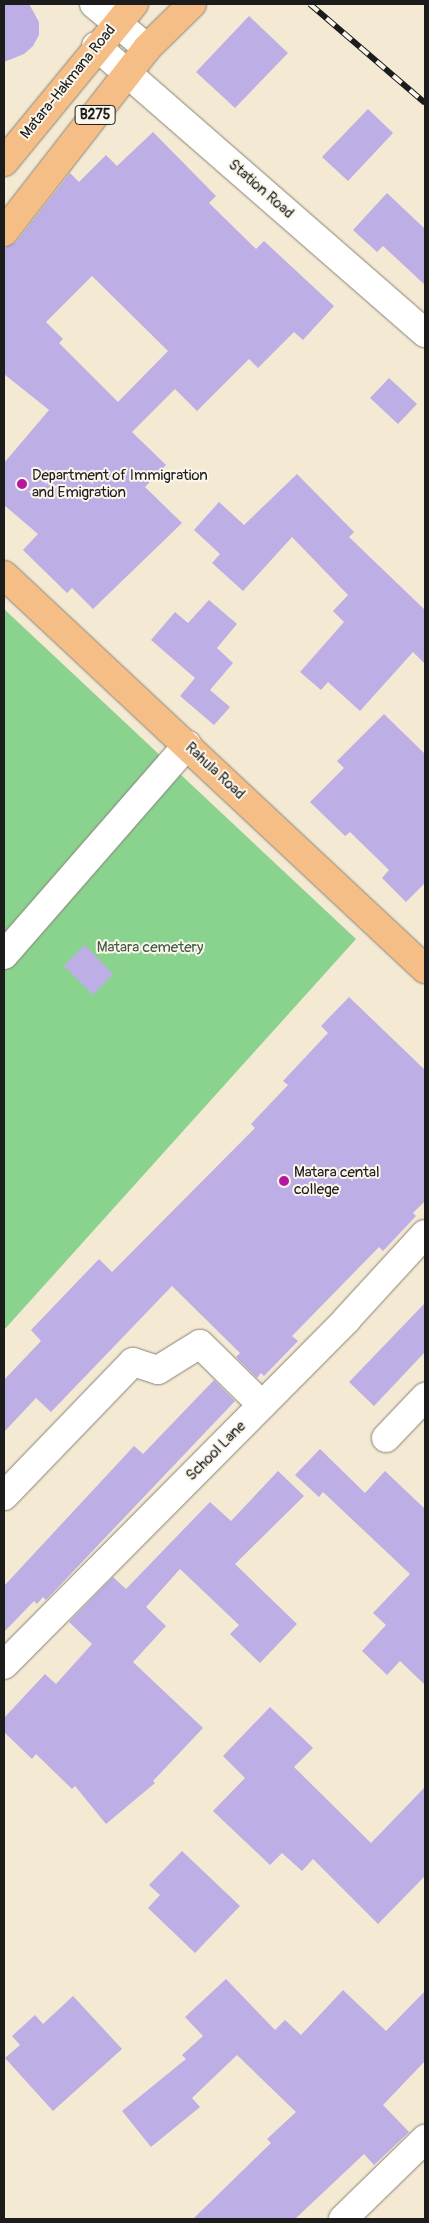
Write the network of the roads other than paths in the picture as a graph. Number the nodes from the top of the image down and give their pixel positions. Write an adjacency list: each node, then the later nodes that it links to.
1 (94, 4): 4 (street)
2 (134, 4): 4 (main road, Matara-Hakmana Road / B275)
3 (192, 4): 6 (main road, B275)
4 (115, 23): 5 (main road, Matara-Hakmana Road / B275); 6 (street)
5 (96, 46): 7 (street, Station Road); 8 (main road, Matara-Hakmana Road / B275)
6 (148, 48): 7 (main road, B275)
7 (128, 73): 9 (main road, B275); 10 (street, Station Road)
8 (4, 162)
9 (4, 232)
10 (425, 332)
11 (4, 575): 12 (main road, Rahula Road)
12 (187, 745): 13 (street); 14 (main road, Rahula Road)
13 (4, 955)
14 (425, 969)
15 (425, 1234): 17 (street, School Lane)
16 (425, 1397): 18 (street)
17 (262, 1405): 19 (street); 20 (street, School Lane)
18 (386, 1438)
19 (4, 1496)
20 (4, 1665)
21 (425, 2139): 22 (street)
22 (344, 2219)

